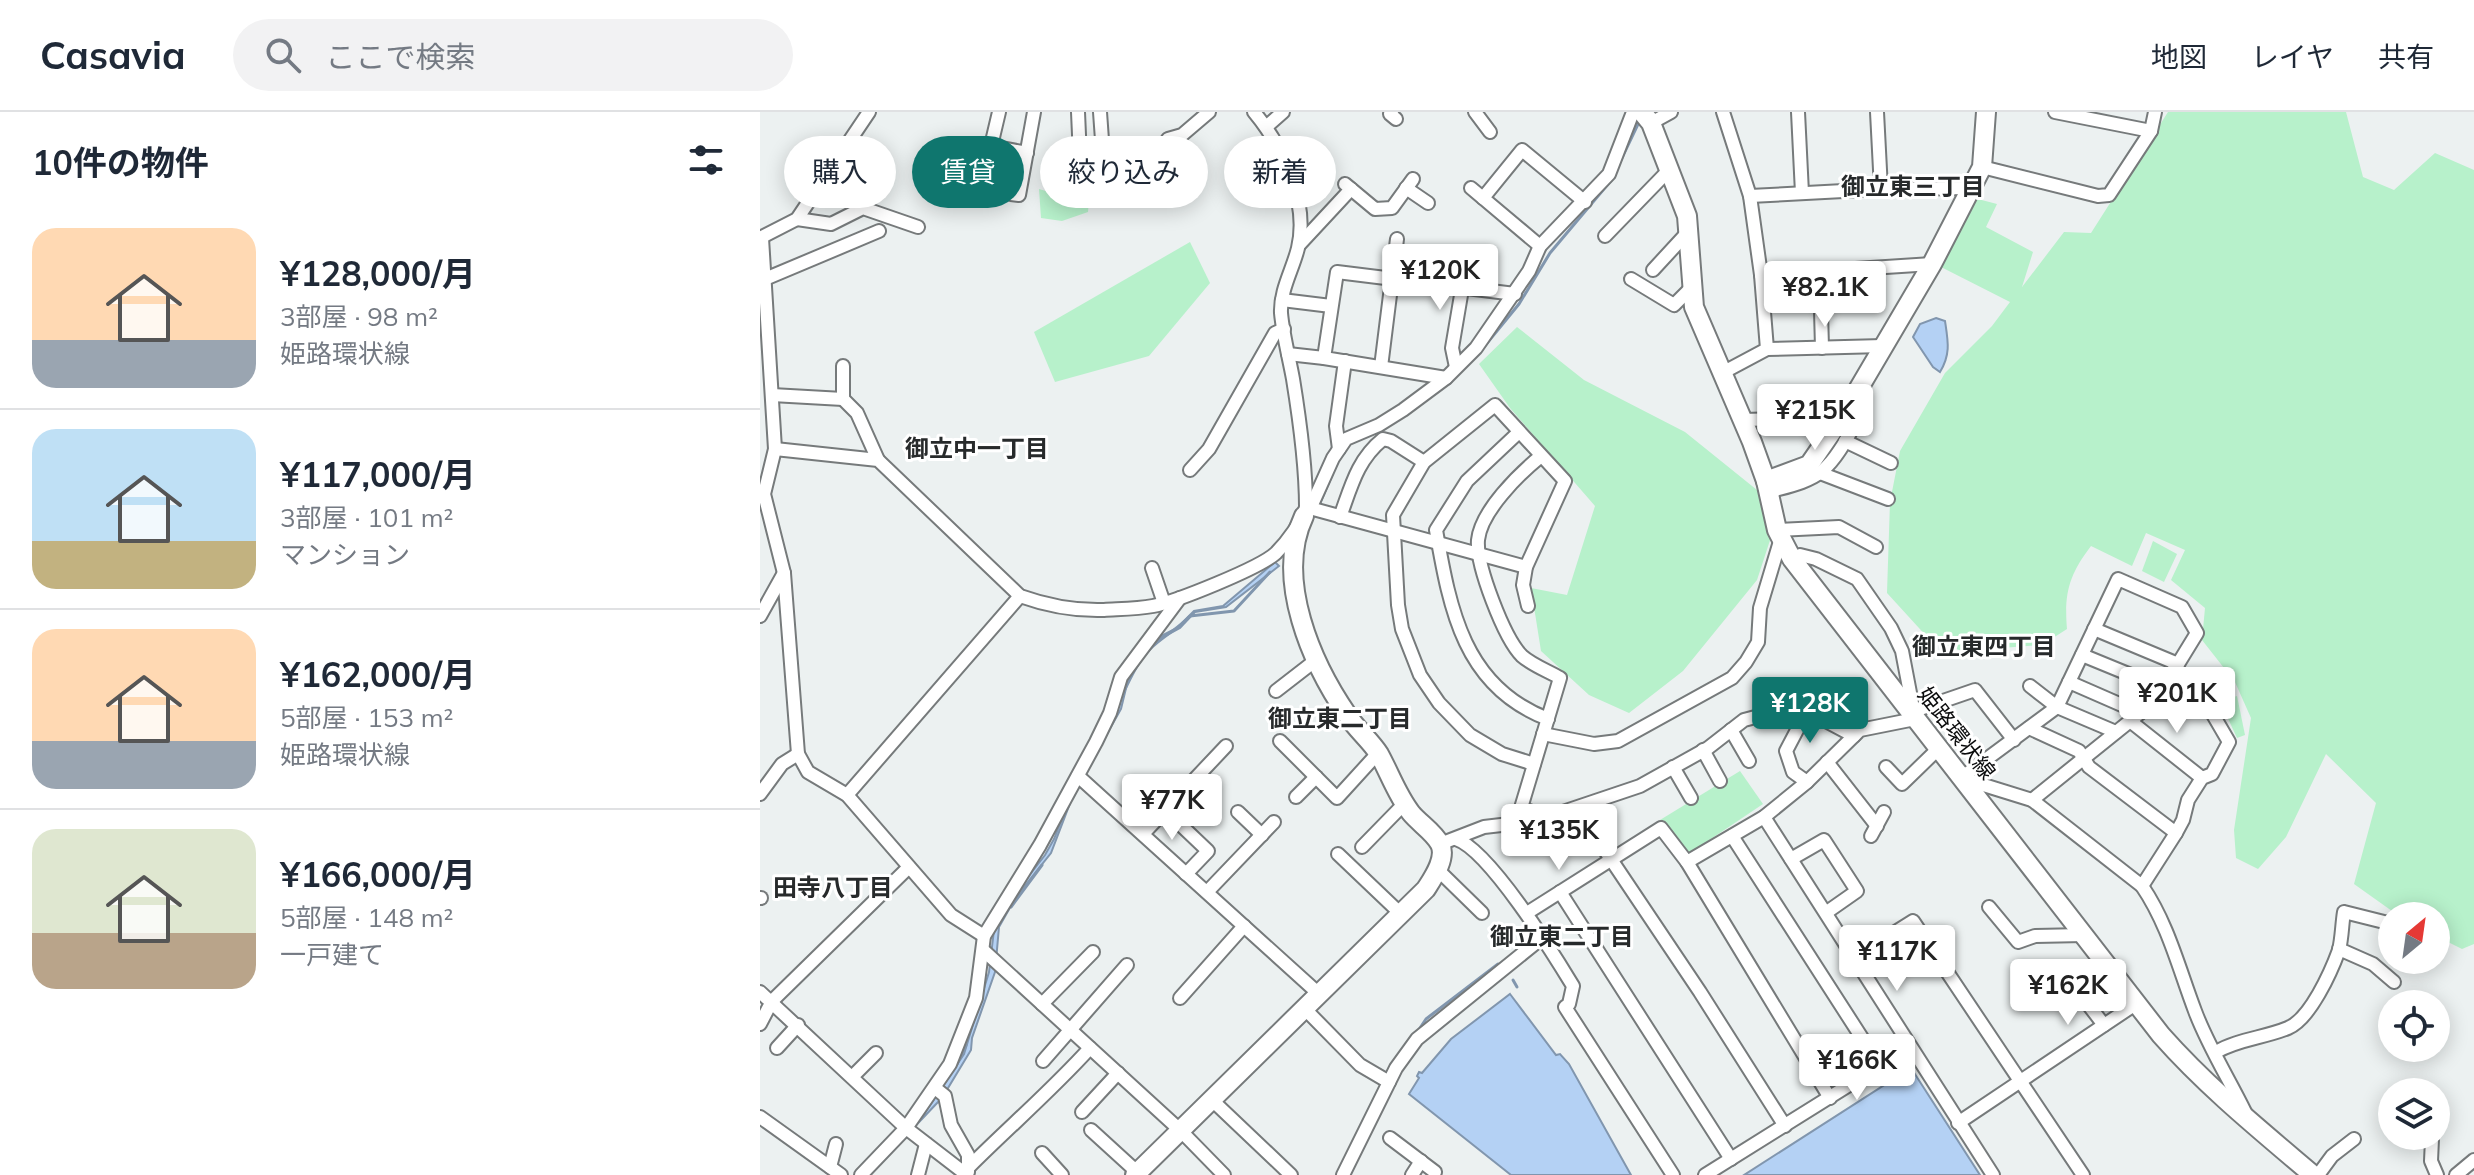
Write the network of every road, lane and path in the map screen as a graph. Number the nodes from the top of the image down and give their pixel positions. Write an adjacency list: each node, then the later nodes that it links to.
1 (869, 112): 38 (street)
2 (999, 112): 21 (street)
3 (1034, 112): 26 (street)
4 (1078, 112): 22 (street)
5 (1100, 112): 23 (street)
6 (1209, 112): 24 (street)
7 (1254, 112): 18 (street)
8 (1283, 112): 18 (street)
9 (1475, 112): 20 (street)
10 (1671, 112): 17 (street)
11 (1723, 112): 34 (street)
12 (1798, 112): 33 (street)
13 (1877, 112): 32 (street)
14 (1986, 112): 27 (street)
15 (2055, 112): 19 (street)
16 (2155, 112): 19 (street)
17 (1644, 117): 29 (street, 姫路環状線); 36 (street)
18 (1266, 127): 45 (street)
19 (2151, 131): 27 (street)
20 (1490, 132)
21 (993, 136)
22 (1079, 136)
23 (1102, 136)
24 (1178, 136)
25 (1024, 152): 26 (street)
26 (1027, 153): 28 (street)
27 (1982, 167): 31 (street)
28 (1024, 169)
29 (1669, 170): 41 (street, 姫路環状線); 42 (street)
30 (1471, 188): 35 (street)
31 (1971, 188): 32 (street); 48 (street)
32 (1881, 189): 33 (street)
33 (1802, 193): 34 (street)
34 (1750, 196): 50 (street)
35 (1483, 198): 36 (street); 46 (street)
36 (1585, 202): 46 (street)
37 (1428, 203): 45 (street)
38 (797, 219): 39 (street); 43 (street)
39 (918, 227)
40 (879, 231): 51 (street)
41 (1688, 232): 49 (street); 55 (street, 姫路環状線)
42 (1605, 236)
43 (761, 238): 51 (street)
44 (1397, 239): 52 (street)
45 (1299, 246): 57 (street)
46 (1540, 246): 56 (street)
47 (1468, 254): 54 (street)
48 (1932, 264): 50 (street); 61 (street)
49 (1653, 270)
50 (1761, 275): 63 (street)
51 (765, 279): 72 (street)
52 (1391, 279): 54 (street); 58 (street); 68 (street)
53 (1631, 279): 55 (street)
54 (1464, 288): 56 (street); 69 (street)
55 (1691, 288): 70 (street, 姫路環状線)
56 (1515, 294): 69 (street)
57 (1282, 300): 58 (street); 60 (street)
58 (1331, 306): 65 (street)
59 (1821, 310): 62 (street)
60 (1284, 329): 64 (street); 85 (street)
61 (1883, 346): 62 (street); 75 (street)
62 (1822, 348): 63 (street)
63 (1767, 349): 70 (street)
64 (1288, 354): 65 (street); 89 (street)
65 (1324, 358): 66 (street)
66 (1345, 361): 68 (street); 80 (street)
67 (843, 366): 73 (street)
68 (1381, 367): 71 (street)
69 (1456, 367): 71 (street)
70 (1722, 373): 76 (street, 姫路環状線)
71 (1446, 378): 80 (street)
72 (772, 395): 73 (street); 79 (street)
73 (843, 399): 82 (street)
74 (1861, 413): 78 (street)
75 (1842, 417): 76 (street); 87 (street)
76 (1743, 420): 87 (street, 姫路環状線)
77 (1519, 432): 81 (street); 83 (street); 94 (street)
78 (1845, 441): 84 (street); 86 (street)
79 (775, 449): 82 (street); 90 (street)
80 (1339, 449): 89 (street)
81 (1541, 456): 96 (street); 98 (street)
82 (878, 460): 101 (street)
83 (1424, 462): 91 (street); 92 (street)
84 (1891, 463)
85 (1190, 470)
86 (1820, 473): 87 (street); 88 (street)
87 (1767, 486): 93 (street, 姫路環状線)
88 (1888, 499)
89 (1310, 511): 91 (street); 102 (street); 108 (street)
90 (764, 513): 100 (street)
91 (1340, 517): 92 (street)
92 (1392, 530): 94 (street); 134 (street)
93 (1779, 534): 95 (street); 97 (street, 姫路環状線); 122 (street)
94 (1439, 543): 96 (street); 118 (street)
95 (1876, 547)
96 (1479, 553): 98 (street); 118 (street)
97 (1792, 559): 116 (street, 姫路環状線); 116 (street)
98 (1526, 567): 104 (street)
99 (1152, 568): 103 (street)
100 (784, 573): 105 (street); 130 (street)
101 (1020, 596): 103 (street); 144 (street)
102 (1180, 598): 103 (street); 138 (street)
103 (1164, 603)
104 (1528, 606)
105 (760, 616)
106 (2094, 629): 107 (street); 109 (street); 109 (street)
107 (2082, 655): 110 (street); 112 (street)
108 (1316, 660): 113 (street); 129 (street)
109 (2175, 669): 112 (street); 140 (street)
110 (2069, 682): 114 (street); 117 (street)
111 (2030, 686): 114 (street)
112 (2160, 687): 117 (street)
113 (1276, 691)
114 (2057, 707): 119 (street); 121 (street)
115 (1807, 711): 120 (street); 123 (street); 142 (street)
116 (1914, 715): 123 (street); 124 (street); 127 (street, 姫路環状線)
117 (2135, 717): 121 (street); 140 (street)
118 (1548, 719): 122 (street)
119 (2029, 728): 124 (street); 131 (street)
120 (1731, 730): 128 (street); 132 (street)
121 (2116, 732): 131 (street)
122 (1543, 734): 134 (street)
123 (1854, 736): 133 (street)
124 (2014, 740): 139 (street)
125 (1280, 741): 137 (street)
126 (1226, 746): 149 (street)
127 (1938, 749): 136 (street); 139 (street, 姫路環状線)
128 (1703, 750): 135 (street); 141 (street)
129 (1378, 753): 137 (street); 148 (street)
130 (798, 754): 143 (street); 144 (street)
131 (2085, 758): 147 (street); 155 (street)
132 (1749, 761)
133 (1827, 762): 142 (street); 151 (street)
134 (1534, 764): 153 (street)
135 (1673, 767): 146 (street); 153 (street)
136 (1886, 767)
137 (1316, 777): 145 (street)
138 (1081, 778): 156 (street); 180 (street)
139 (1961, 778): 147 (street); 179 (street, 姫路環状線)
140 (2202, 778): 155 (street)
141 (1720, 781)
142 (1807, 782): 152 (street)
143 (760, 794)
144 (847, 795): 166 (street)
145 (1296, 797)
146 (1691, 798)
147 (2032, 800): 169 (street)
148 (1405, 803): 160 (street); 161 (street)
149 (1165, 810): 156 (street); 168 (street)
150 (1238, 812): 157 (street)
151 (1884, 812)
152 (1764, 817): 158 (street); 163 (street)
153 (1536, 821): 160 (street)
154 (1274, 822): 157 (street)
155 (2176, 833): 169 (street)
156 (1143, 834): 168 (street)
157 (1262, 835): 170 (street)
158 (1732, 836): 165 (street); 206 (street)
159 (1596, 837): 164 (street)
160 (1448, 841): 167 (street); 175 (street)
161 (1362, 847)
162 (1338, 854): 176 (street)
163 (1791, 859): 173 (street); 173 (street)
164 (1610, 860): 165 (street); 171 (street); 218 (street)
165 (1687, 862): 212 (street)
166 (909, 867): 180 (street); 192 (street)
167 (1437, 869): 174 (street); 176 (street)
168 (1186, 874): 170 (street)
169 (2142, 886): 203 (street)
170 (1207, 892): 178 (street)
171 (1560, 892): 175 (street); 228 (street)
172 (1989, 907): 179 (street)
173 (1827, 912): 185 (street)
174 (1482, 913)
175 (1527, 913): 181 (street)
176 (1401, 914): 190 (street)
177 (2378, 920): 182 (street)
178 (1244, 926): 190 (street); 191 (street)
179 (2084, 935): 193 (street, 姫路環状線)
180 (984, 936): 183 (street)
181 (1543, 937): 210 (street); 243 (street)
182 (2339, 949): 188 (street); 203 (street)
183 (983, 950): 194 (street); 211 (street)
184 (1093, 952): 194 (street)
185 (1854, 958): 200 (street); 209 (street)
186 (1127, 965): 199 (street)
187 (2064, 973): 198 (street)
188 (2394, 982)
189 (760, 992): 192 (street)
190 (1319, 994): 195 (street)
191 (1180, 998)
192 (772, 1001): 196 (street); 197 (street)
193 (2137, 1003): 198 (street); 216 (street, 姫路環状線)
194 (1042, 1004): 199 (street)
195 (1305, 1009): 210 (street); 213 (street)
196 (760, 1024)
197 (798, 1025): 201 (street); 208 (street)
198 (2104, 1025): 209 (street)
199 (1070, 1030): 202 (street); 205 (street)
200 (1910, 1047): 206 (street); 217 (street)
201 (777, 1048)
202 (1090, 1048): 207 (street); 232 (street)
203 (2216, 1052): 216 (street)
204 (876, 1053): 208 (street)
205 (1043, 1061)
206 (1880, 1066): 212 (street)
207 (1118, 1073): 214 (street); 220 (street)
208 (852, 1077): 219 (street)
209 (2019, 1081): 217 (street); 246 (street)
210 (1389, 1082): 241 (street)
211 (940, 1092): 219 (street); 232 (street)
212 (1830, 1098): 218 (street)
213 (1212, 1100): 220 (street); 240 (street)
214 (1082, 1112)
215 (760, 1117): 231 (street)
216 (2248, 1120): 247 (street, 姫路環状線)
217 (1958, 1123): 245 (street)
218 (1785, 1126): 228 (street)
219 (908, 1130): 225 (street); 236 (street)
220 (1181, 1131): 234 (street); 239 (street)
221 (1098, 1132): 234 (street)
222 (1390, 1138): 230 (street)
223 (2354, 1139): 247 (street)
224 (836, 1144): 231 (street)
225 (926, 1144): 232 (street); 237 (street)
226 (2432, 1150): 248 (street)
227 (1042, 1153): 238 (street)
228 (1731, 1159): 244 (street)
229 (2474, 1160): 249 (street)
230 (1421, 1161): 233 (street); 242 (street)
231 (830, 1167): 235 (street)
232 (968, 1172)
233 (1435, 1172)
234 (1136, 1174)
235 (841, 1175)
236 (861, 1175)
237 (918, 1175)
238 (1062, 1175)
239 (1224, 1175)
240 (1291, 1175)
241 (1343, 1175)
242 (1412, 1175)
243 (1673, 1175)
244 (1705, 1175)
245 (1993, 1175)
246 (2083, 1175)
247 (2316, 1175)
248 (2437, 1175)
249 (2456, 1175)

